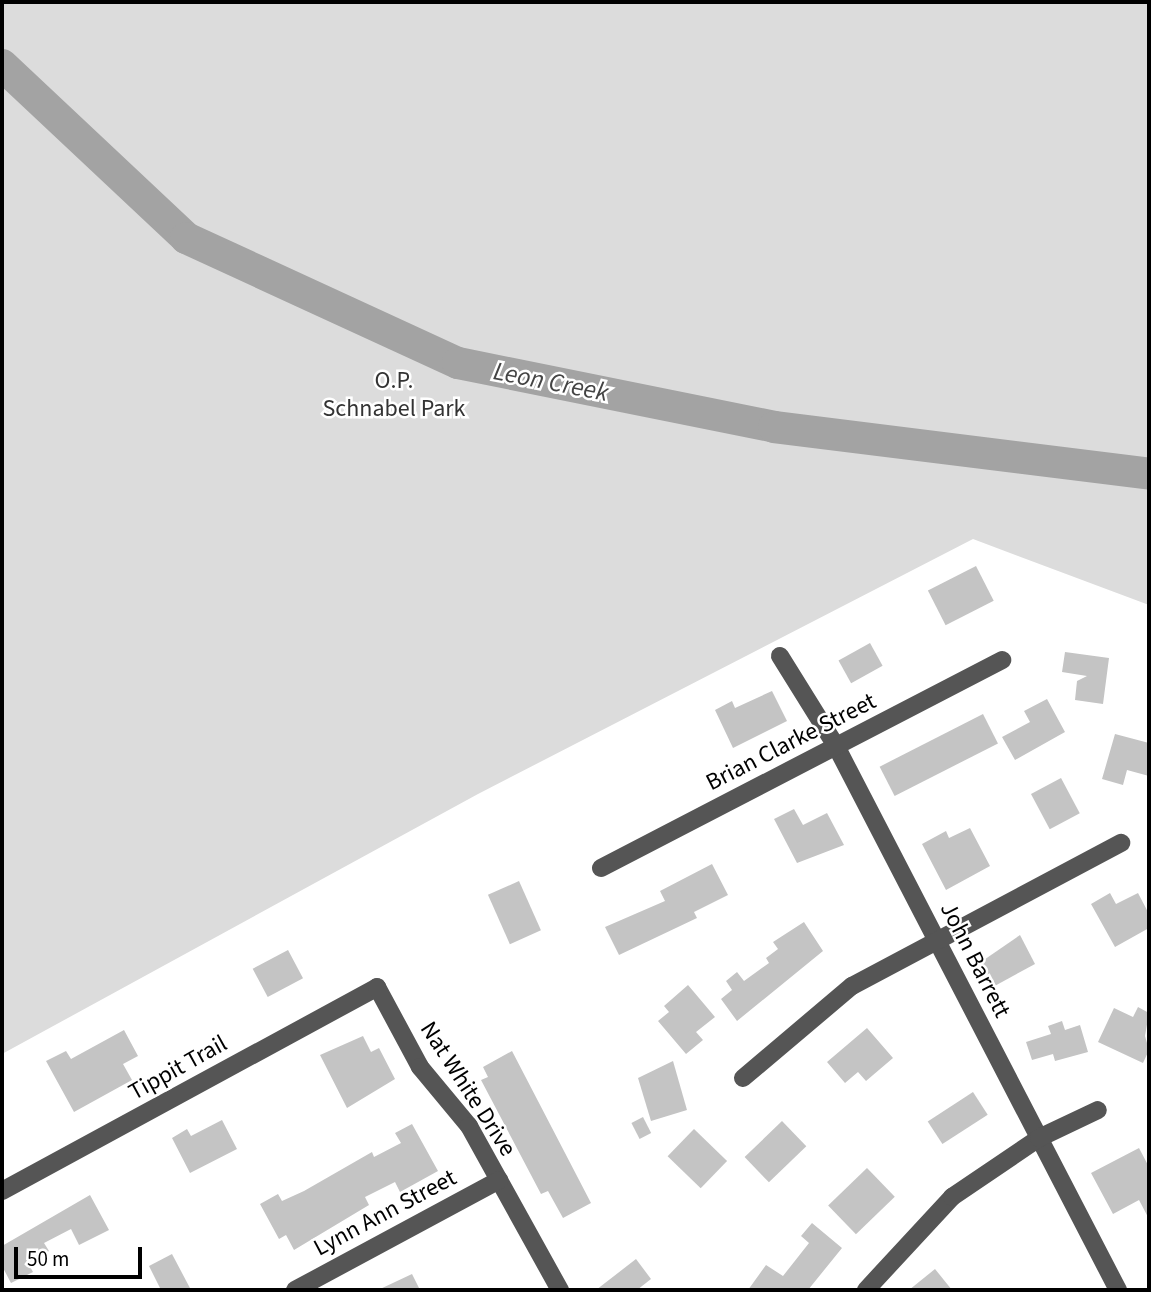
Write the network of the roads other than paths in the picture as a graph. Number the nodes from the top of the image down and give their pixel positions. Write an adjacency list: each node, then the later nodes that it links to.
1 (780, 656): 3 (street, John Barrett)
2 (1002, 660): 3 (street, Brian Clarke Street)
3 (836, 746): 5 (street, Brian Clarke Street); 6 (street, John Barrett)
4 (1121, 843): 6 (street)
5 (601, 868)
6 (936, 937): 8 (street); 10 (street, John Barrett)
7 (377, 987): 11 (street, Nat White Drive); 12 (street, Tippit Trail)
8 (743, 1078)
9 (1098, 1110): 10 (street)
10 (1039, 1138): 15 (street); 16 (street, John Barrett)
11 (499, 1180): 13 (street, Lynn Ann Street); 14 (street, Nat White Drive)
12 (2, 1191)
13 (295, 1290)
14 (560, 1290)
15 (866, 1290)
16 (1118, 1290)

